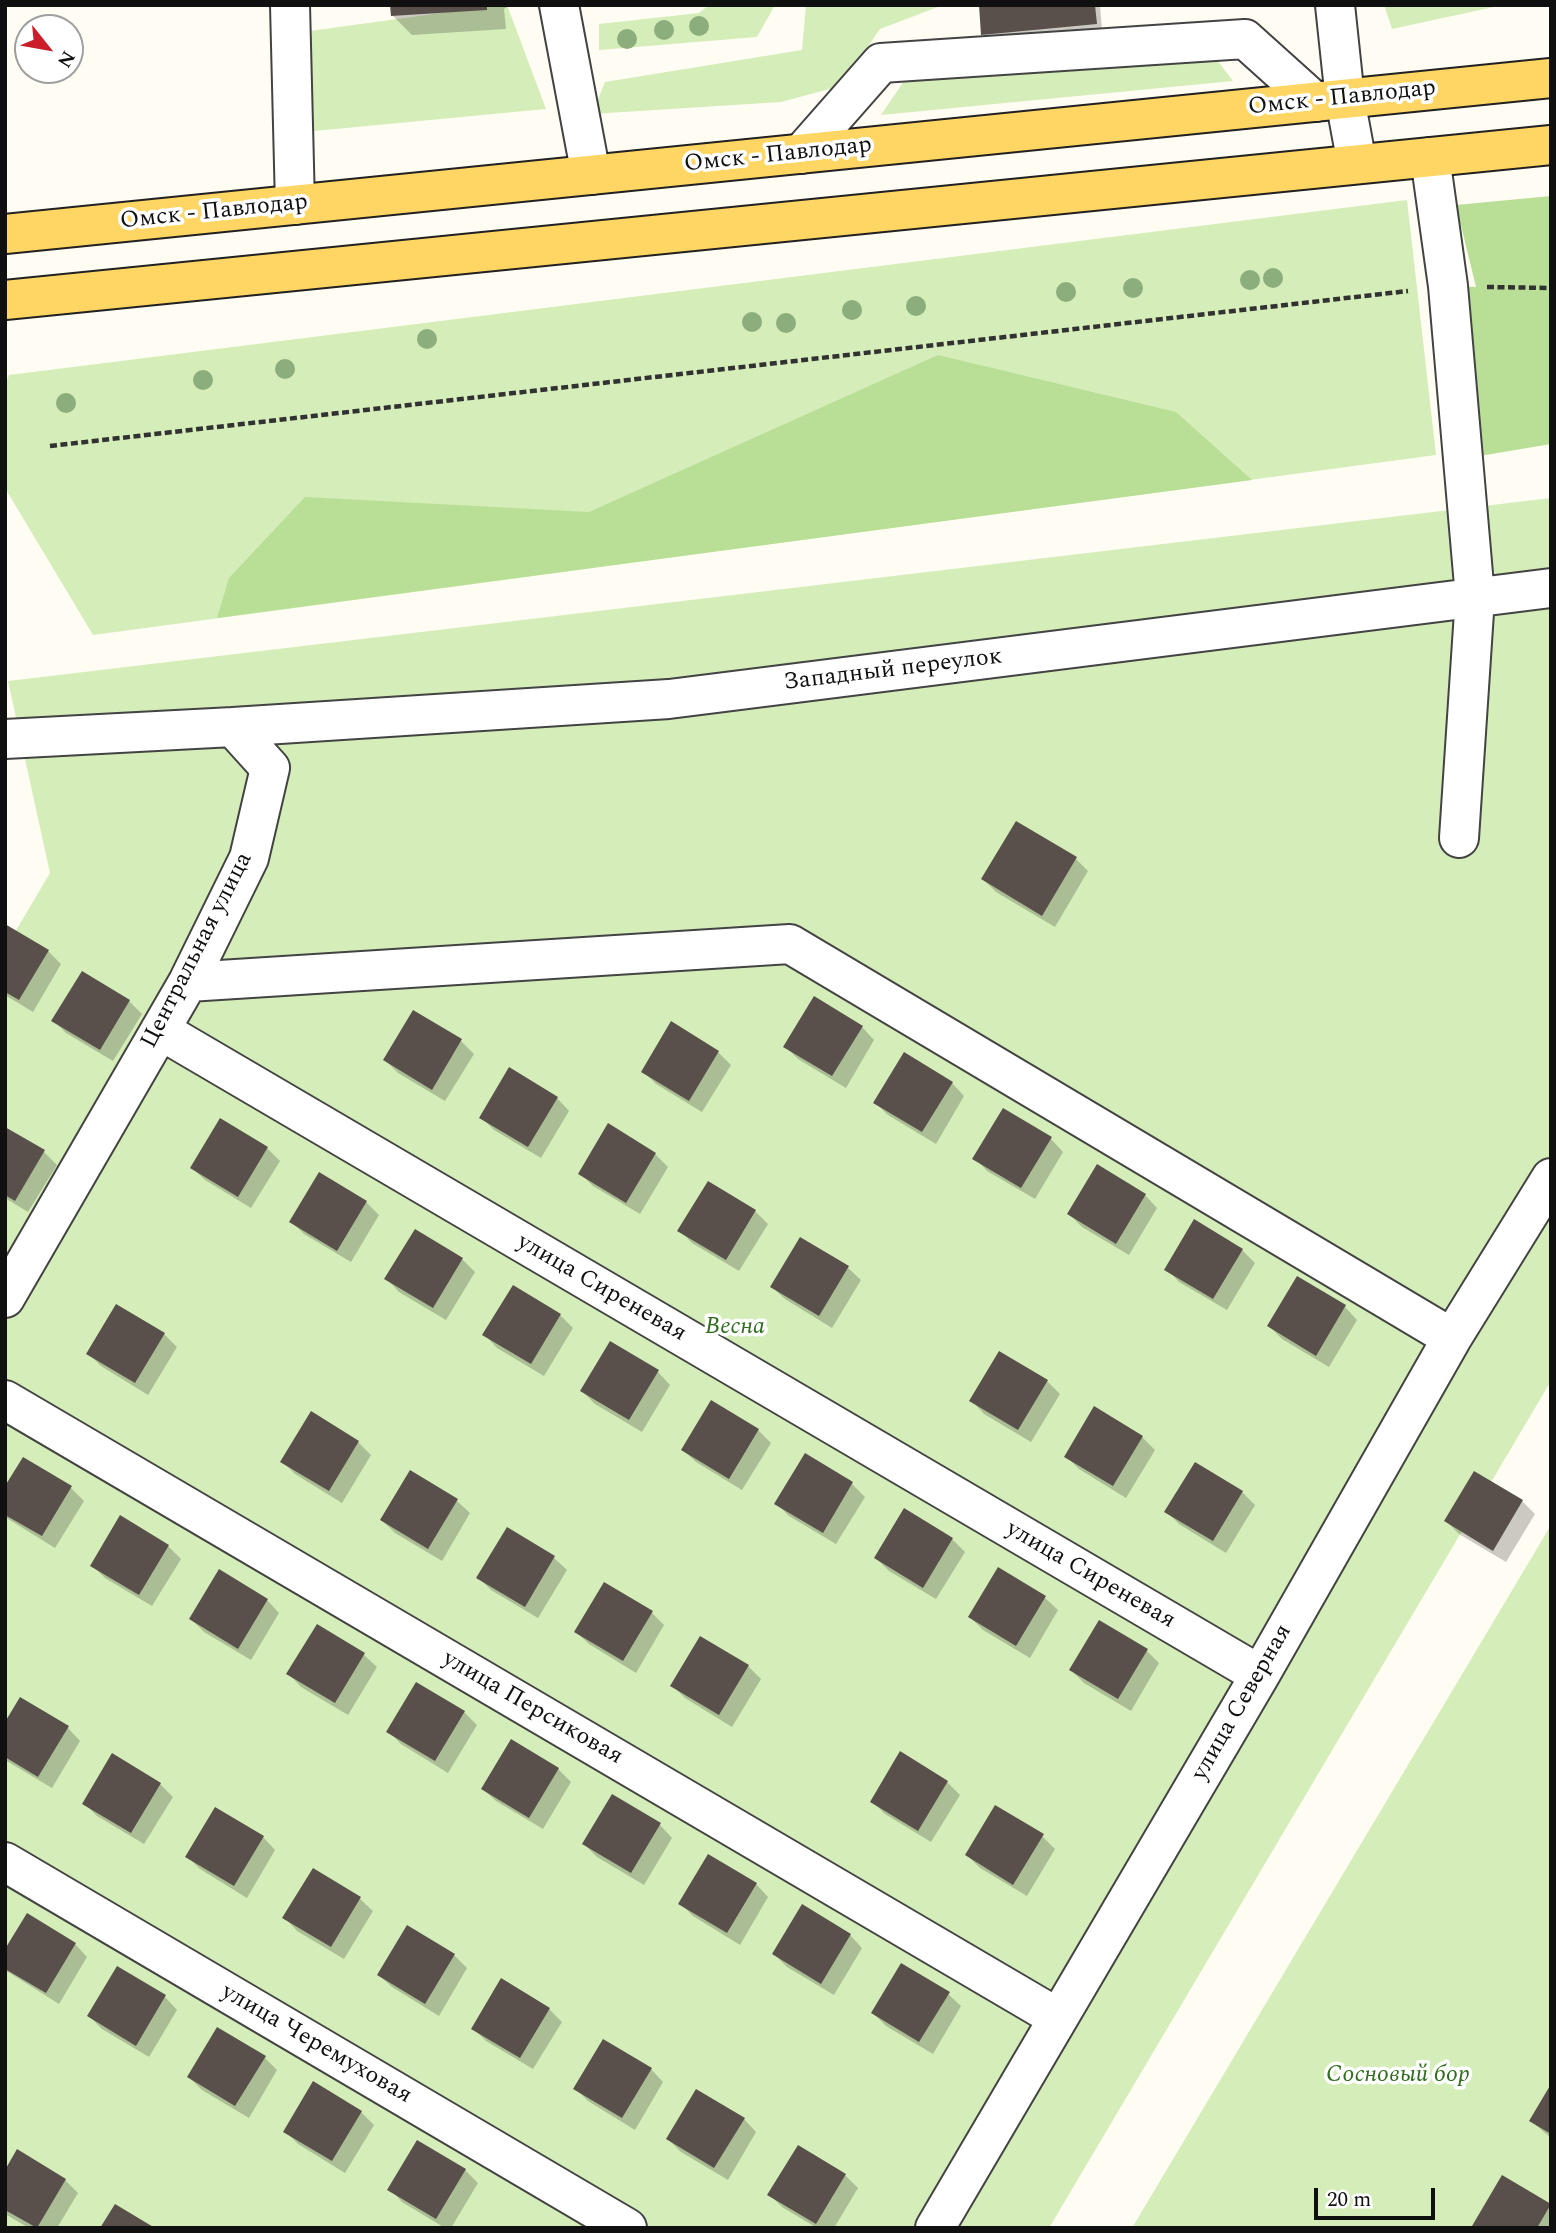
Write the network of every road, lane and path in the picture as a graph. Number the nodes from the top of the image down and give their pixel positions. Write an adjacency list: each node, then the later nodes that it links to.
1 (290, 5): 11 (street)
2 (559, 5): 10 (street)
3 (1335, 5): 5 (street)
4 (1551, 78): 5 (main road, Омск - Павлодар)
5 (1330, 100): 7 (main road, Омск - Павлодар); 7 (street); 9 (street)
6 (1551, 145): 8 (main road)
7 (801, 154): 10 (main road, Омск - Павлодар)
8 (1430, 157): 9 (main road); 13 (street)
9 (1357, 164): 15 (main road)
10 (591, 175): 11 (main road, Омск - Павлодар)
11 (295, 205): 12 (main road, Омск - Павлодар)
12 (5, 234)
13 (1448, 286): 14 (path); 16 (path); 18 (street)
14 (1551, 288)
15 (5, 300)
16 (50, 446)
17 (1551, 588): 18 (street, Западный переулок)
18 (1475, 597): 19 (street, Западный переулок); 21 (street)
19 (233, 727): 20 (street); 22 (street, Центральная улица)
20 (5, 739)
21 (1459, 838)
22 (188, 982): 23 (street, Центральная улица); 26 (street)
23 (160, 1030): 25 (street, Центральная улица); 28 (street, улица Сиреневая)
24 (1551, 1178): 26 (street, улица Северная)
25 (5, 1298)
26 (1452, 1338): 28 (street, улица Северная)
27 (5, 1400): 30 (street, улица Персиковая)
28 (1260, 1675): 30 (street, улица Северная)
29 (5, 1862): 31 (street, улица Черемуховая)
30 (1058, 2018): 32 (street, улица Северная)
31 (627, 2228)
32 (935, 2228)

